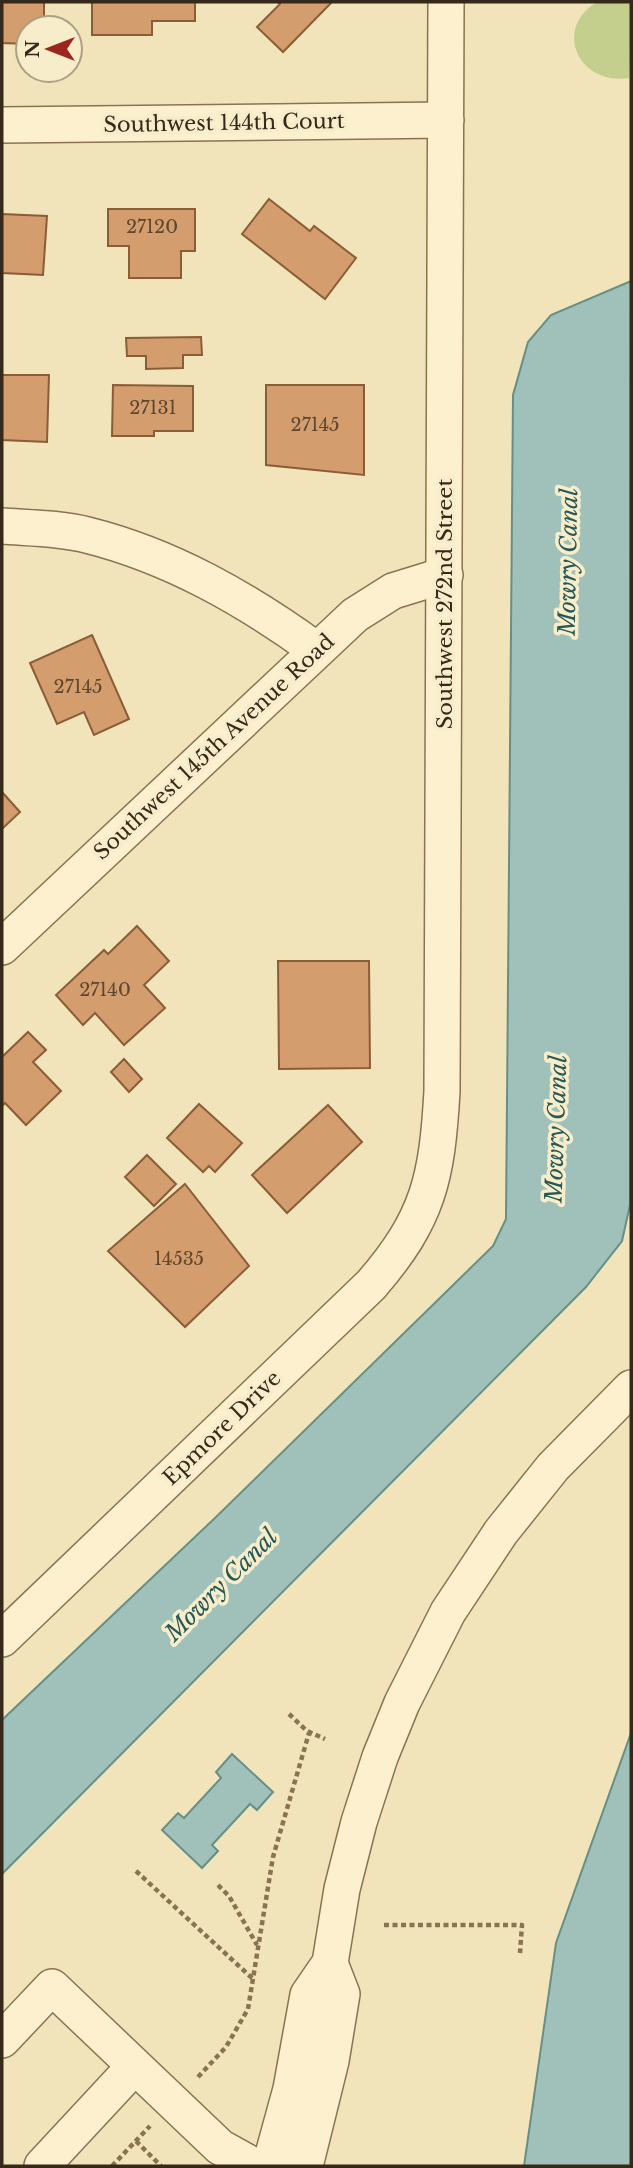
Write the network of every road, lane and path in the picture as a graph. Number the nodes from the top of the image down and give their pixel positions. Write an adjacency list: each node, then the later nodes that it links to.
1 (446, 2): 2 (street, Southwest 272nd Street)
2 (446, 120): 3 (street, Southwest 144th Court); 5 (street, Southwest 272nd Street)
3 (2, 125)
4 (2, 526): 6 (street)
5 (445, 576): 6 (street, Southwest 145th Avenue Road); 8 (street, Southwest 272nd Street)
6 (316, 649): 7 (street, Southwest 145th Avenue Road)
7 (2, 947)
8 (426, 1204): 10 (street, Epmore Drive)
9 (631, 1388): 19 (street)
10 (2, 1639)
11 (289, 1714): 12 (path)
12 (309, 1732): 13 (path); 17 (path)
13 (325, 1740)
14 (136, 1871): 20 (path)
15 (218, 1885): 17 (path)
16 (384, 1925): 18 (path)
17 (257, 1945): 20 (path)
18 (520, 1953)
19 (330, 1963): 30 (street); 31 (street)
20 (253, 1979): 23 (path)
21 (2, 2040): 22 (street)
22 (133, 2068): 26 (street); 29 (street)
23 (192, 2082)
24 (158, 2117): 25 (path)
25 (136, 2141): 27 (path); 28 (path)
26 (42, 2166)
27 (112, 2166)
28 (161, 2166)
29 (254, 2166)
30 (277, 2166)
31 (305, 2166)

